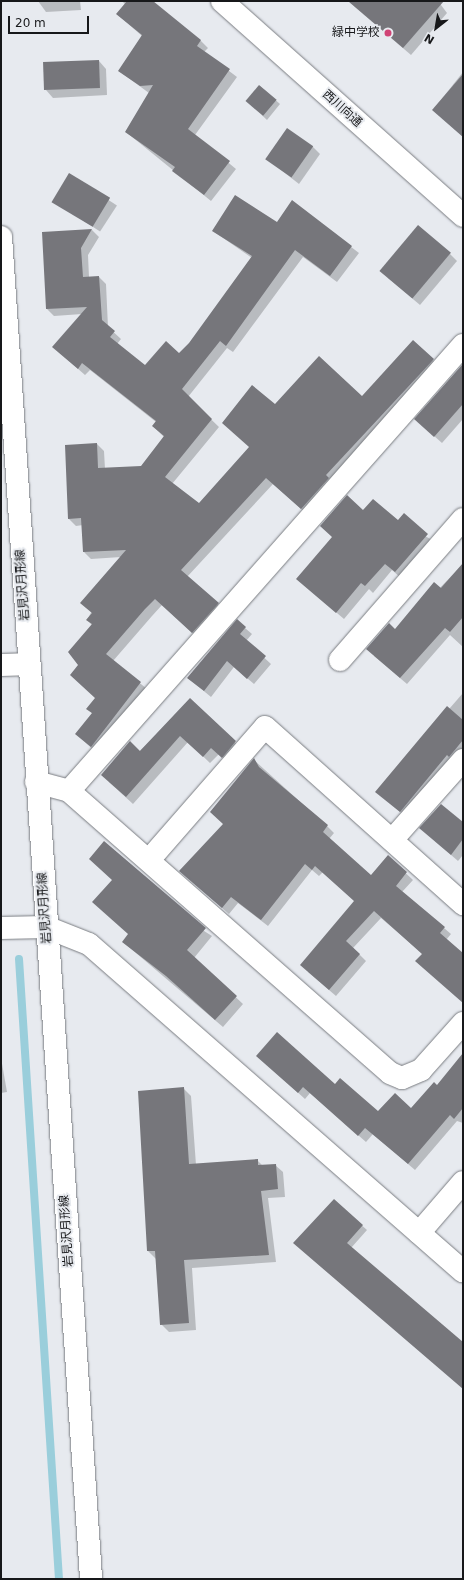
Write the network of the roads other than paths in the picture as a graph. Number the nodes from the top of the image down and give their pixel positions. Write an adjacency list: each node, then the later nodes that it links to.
1 (222, 1): 2 (street, 西川向通)
2 (463, 216)
3 (1, 237): 7 (street, 岩見沢月形線)
4 (463, 346): 11 (street)
5 (463, 519): 6 (street)
6 (340, 660)
7 (29, 664): 8 (street); 10 (street, 岩見沢月形線)
8 (1, 665)
9 (463, 760): 12 (street)
10 (36, 782): 11 (street); 15 (street, 岩見沢月形線)
11 (68, 791): 13 (street)
12 (392, 840): 13 (street); 14 (street)
13 (149, 860): 17 (street)
14 (463, 904)
15 (46, 927): 16 (street); 19 (street); 21 (street, 岩見沢月形線)
16 (1, 928)
17 (463, 1022)
18 (463, 1182): 19 (street)
19 (419, 1233): 20 (street)
20 (463, 1271)
21 (91, 1579)

